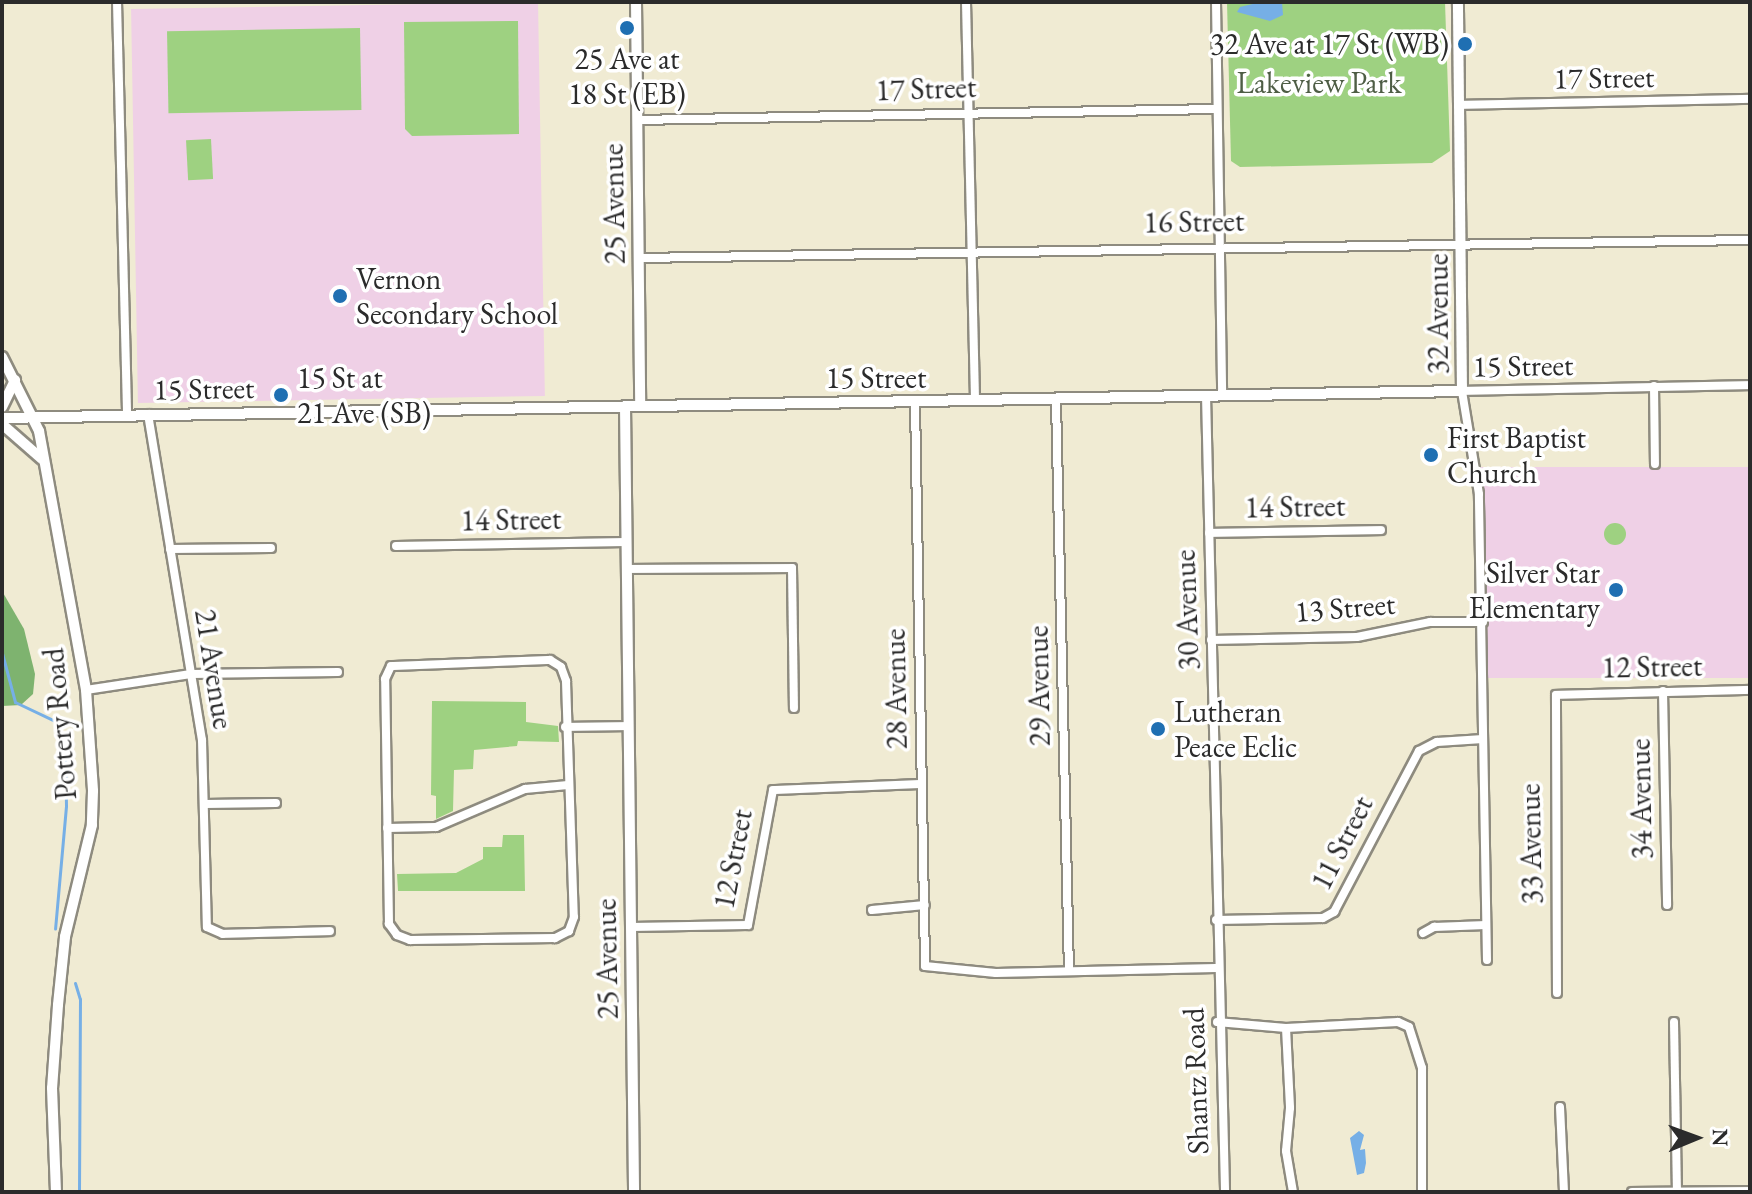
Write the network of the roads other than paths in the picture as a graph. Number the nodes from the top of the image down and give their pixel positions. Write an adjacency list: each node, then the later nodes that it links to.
1 (117, 2): 30 (street)
2 (636, 2): 10 (street, 25 Avenue)
3 (966, 2): 9 (street)
4 (1216, 2): 8 (street)
5 (1458, 2): 7 (street, 32 Avenue)
6 (1750, 99): 7 (street, 17 Street)
7 (1459, 105): 12 (street, 32 Avenue)
8 (1217, 109): 9 (street, 17 Street); 13 (street)
9 (969, 112): 10 (street, 17 Street); 14 (street)
10 (637, 120): 15 (street, 25 Avenue)
11 (1750, 240): 12 (street, 16 Street)
12 (1461, 242): 13 (street, 16 Street); 20 (street, 32 Avenue)
13 (1218, 246): 14 (street, 16 Street); 21 (street)
14 (973, 249): 15 (street, 16 Street); 24 (street)
15 (639, 258): 27 (street, 25 Avenue)
16 (2, 357): 17 (street, Pottery Road)
17 (15, 380): 28 (street); 31 (street, Pottery Road)
18 (1750, 385): 19 (street, 15 Street)
19 (1654, 386): 20 (street, 15 Street); 34 (street)
20 (1462, 391): 21 (street, 15 Street); 42 (street, 32 Avenue)
21 (1222, 394): 22 (street, 15 Street)
22 (1206, 395): 23 (street, 15 Street); 36 (street, 30 Avenue)
23 (1056, 400): 24 (street, 15 Street); 69 (street, 29 Avenue)
24 (975, 401): 25 (street, 15 Street)
25 (915, 402): 27 (street, 15 Street); 54 (street, 28 Avenue)
26 (625, 406): 27 (street, 15 Street); 29 (street, 15 Street); 37 (street, 25 Avenue)
27 (640, 406)
28 (2, 407)
29 (148, 414): 30 (street, 15 Street); 40 (street, 21 Avenue)
30 (127, 415): 31 (street, 15 Street)
31 (34, 418): 32 (street, 15 Street); 33 (street, Pottery Road)
32 (2, 421): 33 (street)
33 (45, 463): 46 (street, Pottery Road)
34 (1655, 464)
35 (1381, 530): 36 (street, 14 Street)
36 (1209, 533): 43 (street, 30 Avenue)
37 (626, 542): 38 (street, 14 Street); 41 (street, 25 Avenue)
38 (396, 546)
39 (271, 548): 40 (street)
40 (170, 549): 45 (street, 21 Avenue)
41 (627, 569): 50 (street); 51 (street, 25 Avenue)
42 (1483, 622): 43 (street, 13 Street); 53 (street, 32 Avenue)
43 (1211, 640): 62 (street, 30 Avenue)
44 (338, 672): 45 (street)
45 (191, 674): 46 (street); 57 (street, 21 Avenue)
46 (86, 690): 77 (street, Pottery Road)
47 (1750, 690): 48 (street, 12 Street)
48 (1663, 691): 49 (street, 12 Street); 60 (street, 34 Avenue)
49 (1556, 695): 70 (street, 33 Avenue)
50 (794, 708)
51 (628, 726): 52 (street); 64 (street, 25 Avenue)
52 (565, 727): 55 (street, 25 Avenue); 58 (street, 25 Avenue)
53 (1483, 739): 62 (street, 11 Street); 63 (street, 32 Avenue)
54 (922, 784): 59 (street, 28 Avenue); 64 (street, 12 Street)
55 (568, 785): 58 (street); 58 (street, 25 Avenue)
56 (276, 803): 57 (street)
57 (205, 804): 65 (street, 21 Avenue)
58 (387, 828)
59 (925, 905): 61 (street); 69 (street, 28 Avenue)
60 (1667, 905)
61 (872, 910)
62 (1216, 920): 68 (street, 30 Avenue)
63 (1486, 925): 66 (street); 67 (street, 32 Avenue)
64 (631, 927): 78 (street, 25 Avenue)
65 (330, 931)
66 (1423, 933)
67 (1487, 960)
68 (1216, 968): 69 (street); 71 (street, Shantz Road)
69 (1069, 971)
70 (1557, 993)
71 (1217, 1022): 73 (street); 79 (street, Shantz Road)
72 (1674, 1022): 75 (street)
73 (1286, 1028): 80 (street); 81 (street)
74 (1560, 1107): 82 (street)
75 (1677, 1191): 76 (street); 83 (street)
76 (1750, 1191)
77 (56, 1192)
78 (634, 1192)
79 (1225, 1192)
80 (1293, 1192)
81 (1422, 1192)
82 (1564, 1192)
83 (1632, 1192)

